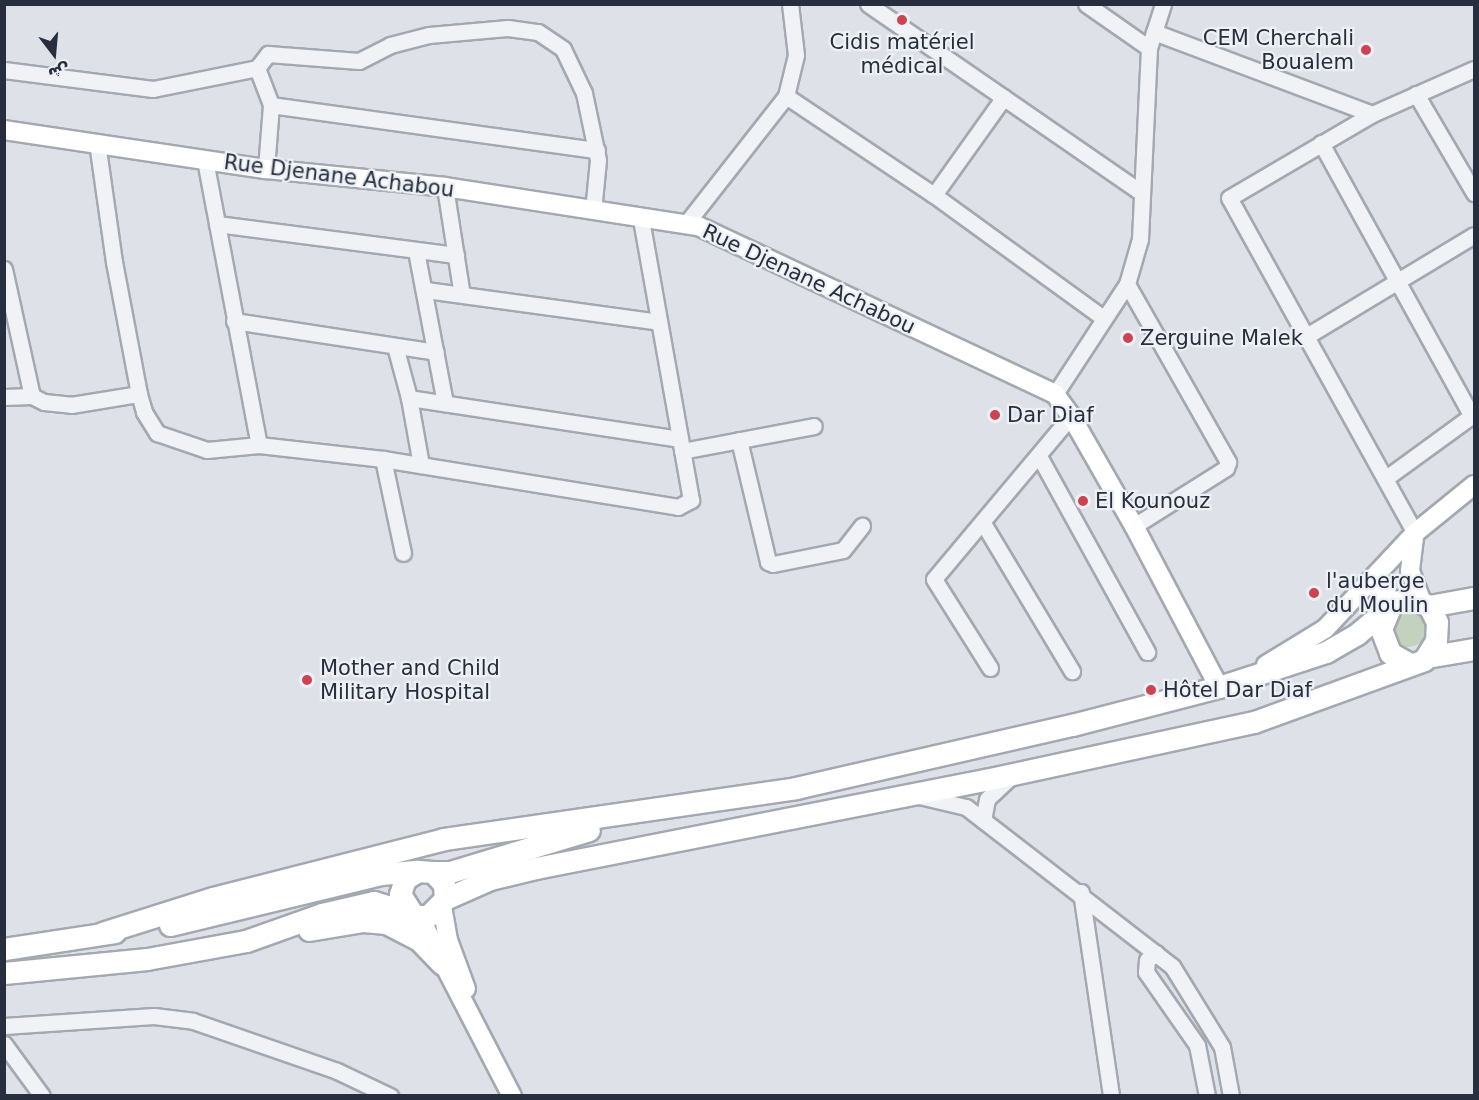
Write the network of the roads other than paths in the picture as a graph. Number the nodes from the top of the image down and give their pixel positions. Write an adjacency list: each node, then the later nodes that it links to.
1 (790, 4): 11 (street)
2 (868, 4): 12 (street)
3 (1086, 4): 6 (street)
4 (1163, 4): 5 (street)
5 (1154, 32): 6 (street); 14 (street)
6 (1149, 48): 22 (street)
7 (258, 68): 9 (street); 13 (street); 18 (street)
8 (1474, 69): 10 (street)
9 (4, 70)
10 (1416, 94): 14 (street); 23 (street)
11 (786, 96): 24 (street); 28 (street)
12 (1004, 97): 22 (street); 24 (street)
13 (271, 105): 18 (street); 20 (street)
14 (1372, 114): 17 (street)
15 (4, 130): 16 (main road, Rue Djenane Achabou)
16 (97, 142): 19 (main road, Rue Djenane Achabou); 43 (street)
17 (1322, 143): 33 (street); 40 (street)
18 (597, 150): 25 (street)
19 (205, 160): 20 (main road, Rue Djenane Achabou); 27 (street)
20 (266, 168): 21 (main road, Rue Djenane Achabou)
21 (445, 187): 25 (main road, Rue Djenane Achabou); 31 (street)
22 (1141, 192): 34 (street)
23 (1474, 193)
24 (934, 195): 37 (street)
25 (593, 212): 26 (main road, Rue Djenane Achabou)
26 (641, 219): 28 (main road, Rue Djenane Achabou); 39 (street)
27 (217, 224): 30 (street); 38 (street)
28 (685, 225): 44 (main road, Rue Djenane Achabou)
29 (1474, 236): 33 (street)
30 (416, 251): 31 (street); 35 (street)
31 (456, 255): 36 (street)
32 (4, 269): 45 (street)
33 (1398, 279): 40 (street); 49 (street)
34 (1127, 284): 37 (street); 62 (street)
35 (426, 290): 36 (street); 42 (street)
36 (462, 295): 39 (street)
37 (1102, 317): 44 (street)
38 (234, 321): 41 (street); 53 (street)
39 (659, 322): 54 (street)
40 (1305, 337): 58 (street)
41 (395, 346): 42 (street); 47 (street)
42 (436, 352): 48 (street)
43 (139, 394): 45 (street); 53 (street)
44 (1055, 394): 50 (main road, Rue Djenane Achabou)
45 (32, 396): 46 (street)
46 (4, 397)
47 (409, 398): 48 (street); 57 (street)
48 (445, 403): 54 (street)
49 (1473, 415): 58 (street)
50 (1071, 416): 55 (street); 62 (main road, Rue Djenane Achabou)
51 (814, 426): 52 (street)
52 (739, 440): 54 (street); 61 (street)
53 (259, 445): 56 (street)
54 (681, 445): 57 (street)
55 (1039, 456): 60 (street); 70 (street)
56 (383, 459): 57 (street); 64 (street)
57 (421, 465)
58 (1386, 478): 63 (street)
59 (1474, 485): 63 (main road)
60 (983, 523): 72 (street); 73 (street)
61 (862, 526)
62 (1134, 526): 74 (main road, Rue Djenane Achabou)
63 (1415, 533): 65 (main road); 67 (main road)
64 (403, 553)
65 (1373, 582): 68 (highway); 74 (main road)
66 (1474, 598): 67 (highway)
67 (1425, 603): 68 (highway); 71 (highway)
68 (1390, 606): 71 (highway); 74 (highway)
69 (1474, 649): 71 (highway)
70 (1146, 652)
71 (1418, 661): 75 (highway)
72 (990, 668)
73 (1072, 671)
74 (1225, 685): 77 (highway)
75 (1014, 774): 76 (highway); 78 (street)
76 (910, 794): 78 (street); 81 (highway)
77 (638, 814): 79 (highway); 83 (highway)
78 (983, 820): 80 (street)
79 (426, 872): 81 (highway); 82 (highway); 83 (highway)
80 (1081, 892): 86 (street); 95 (street)
81 (443, 903): 82 (highway); 91 (main road)
82 (416, 914): 84 (highway); 87 (main road)
83 (102, 933): 85 (highway)
84 (246, 941): 87 (highway); 88 (highway)
85 (4, 949)
86 (1156, 953): 96 (street); 97 (street)
87 (442, 964): 91 (main road)
88 (4, 973)
89 (4, 1026): 93 (street)
90 (4, 1044): 92 (street)
91 (490, 1052): 94 (main road)
92 (42, 1095)
93 (390, 1095)
94 (512, 1095)
95 (1111, 1095)
96 (1207, 1095)
97 (1231, 1095)

